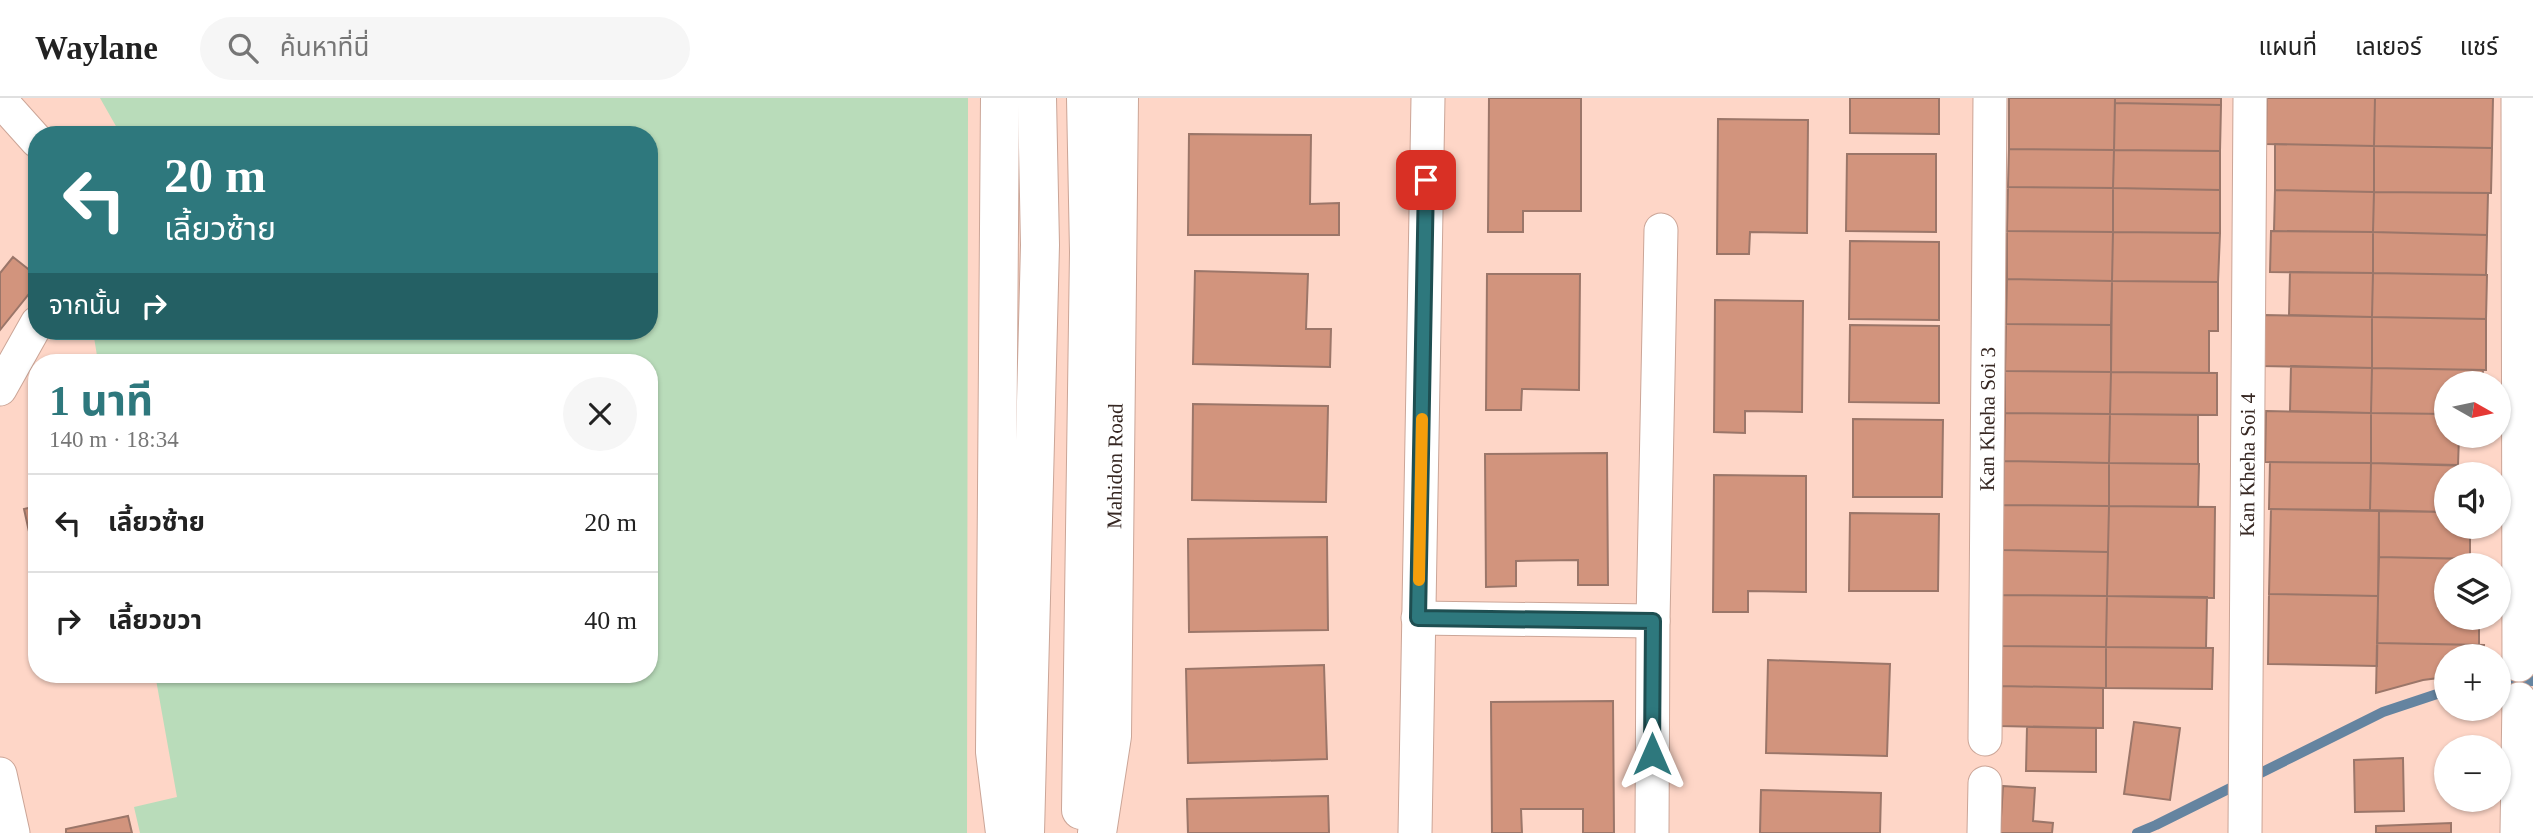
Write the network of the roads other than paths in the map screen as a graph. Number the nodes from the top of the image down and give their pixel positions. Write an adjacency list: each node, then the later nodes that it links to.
1 (1000, 98): 22 (main road)
2 (1037, 98): 23 (main road)
3 (1086, 98): 24 (main road, Mahidon Road)
4 (1119, 98): 25 (main road, Mahidon Road)
5 (1428, 98): 14 (street)
6 (1990, 98): 18 (street, Kan Kheha Soi 3)
7 (2250, 98): 29 (street, Kan Kheha Soi 4)
8 (2518, 98): 16 (street)
9 (3, 103): 10 (street)
10 (28, 131)
11 (1661, 230): 15 (street)
12 (28, 339): 13 (street)
13 (0, 389)
14 (1418, 618): 15 (street); 26 (street)
15 (1653, 621): 27 (street)
16 (2519, 664)
17 (2519, 699): 30 (street)
18 (1985, 739)
19 (0, 775): 21 (street)
20 (1985, 783): 28 (street)
21 (13, 833)
22 (1005, 833)
23 (1025, 833)
24 (1080, 833)
25 (1097, 833)
26 (1415, 833)
27 (1652, 833)
28 (1984, 833)
29 (2245, 833)
30 (2517, 833)

